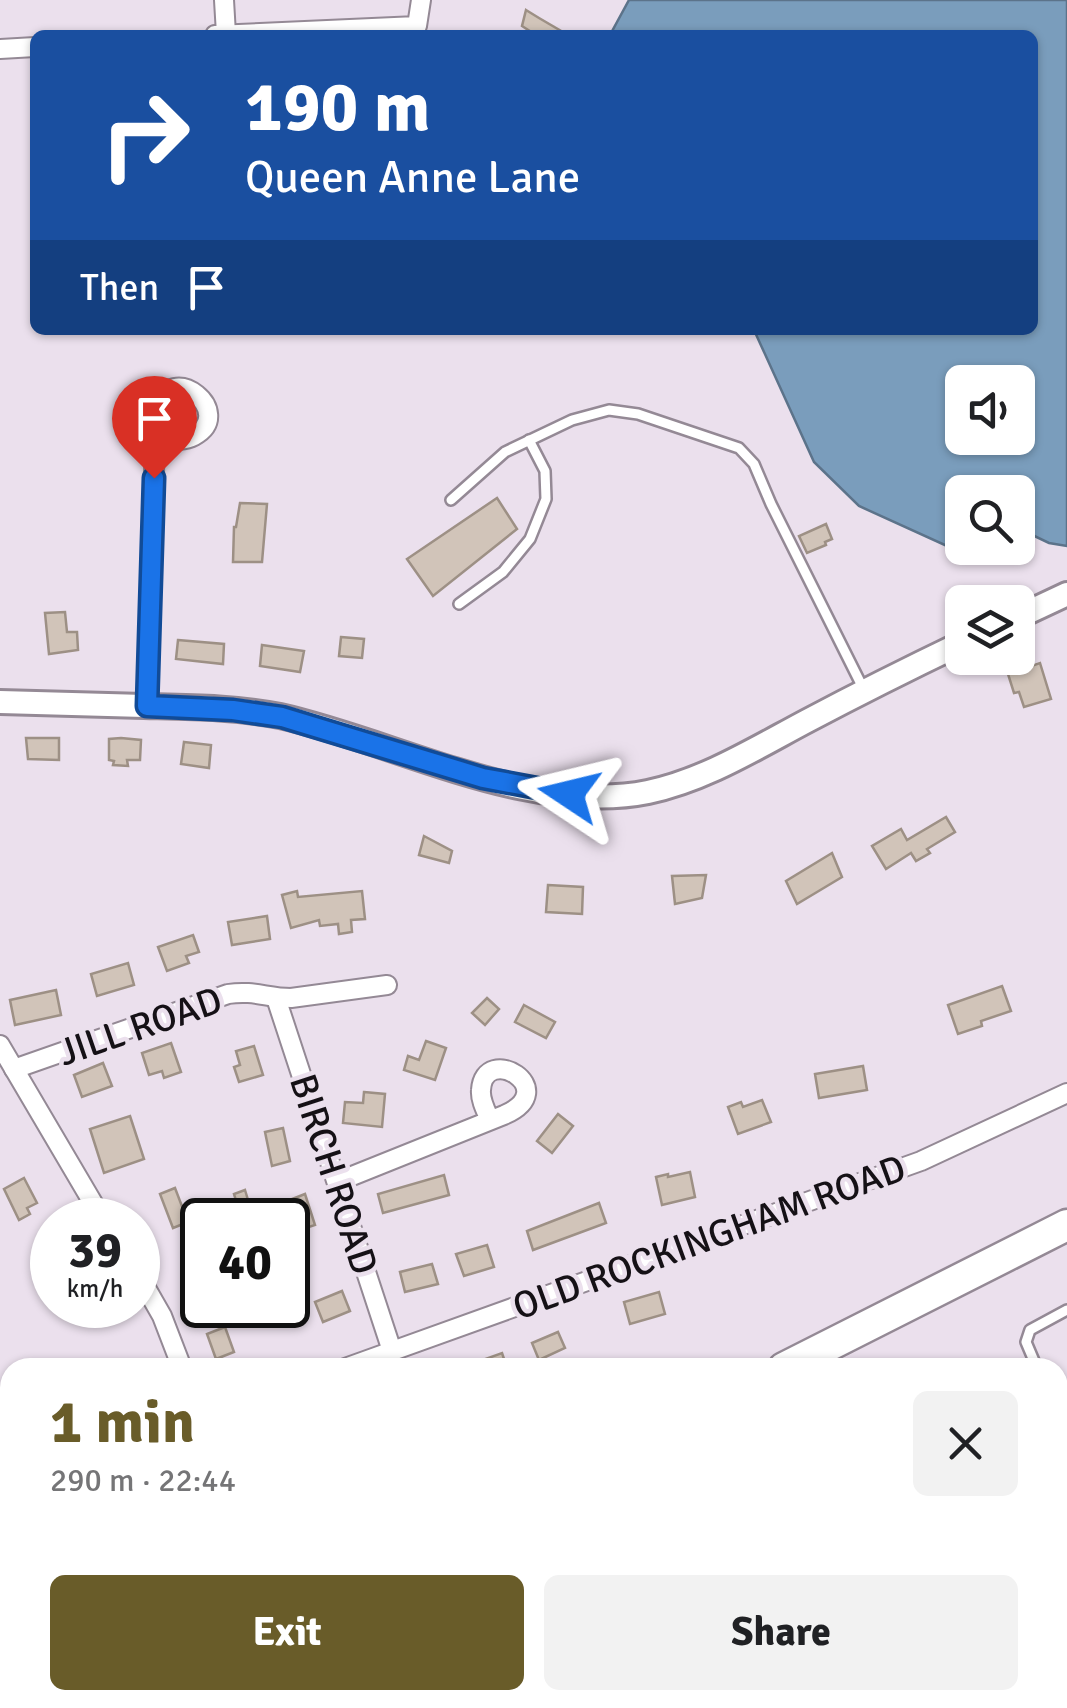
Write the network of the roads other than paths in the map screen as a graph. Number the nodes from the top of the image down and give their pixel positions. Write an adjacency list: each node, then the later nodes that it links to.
1 (224, 0): 3 (street)
2 (421, 0): 4 (street)
3 (226, 30)
4 (322, 30)
5 (30, 46): 6 (street)
6 (0, 49)
7 (155, 440): 16 (street)
8 (530, 440): 9 (lane); 11 (lane); 14 (lane)
9 (451, 500)
10 (1067, 594): 12 (street)
11 (459, 604)
12 (1035, 609)
13 (945, 651): 14 (street)
14 (864, 690): 16 (street)
15 (0, 702): 16 (street)
16 (147, 706)
17 (386, 985): 18 (street, JILL ROAD)
18 (276, 998): 20 (street, JILL ROAD); 23 (street, BIRCH ROAD)
19 (0, 1045): 20 (street)
20 (14, 1069): 24 (street)
21 (1067, 1093): 28 (street, OLD ROCKINGHAM ROAD)
22 (490, 1120): 23 (street)
23 (337, 1182): 28 (street, BIRCH ROAD)
24 (90, 1198)
25 (1067, 1225): 31 (main road)
26 (1067, 1310): 32 (lane)
27 (160, 1312): 29 (street)
28 (392, 1350): 30 (street, OLD ROCKINGHAM ROAD)
29 (178, 1358)
30 (371, 1358)
31 (804, 1358)
32 (1032, 1358)

